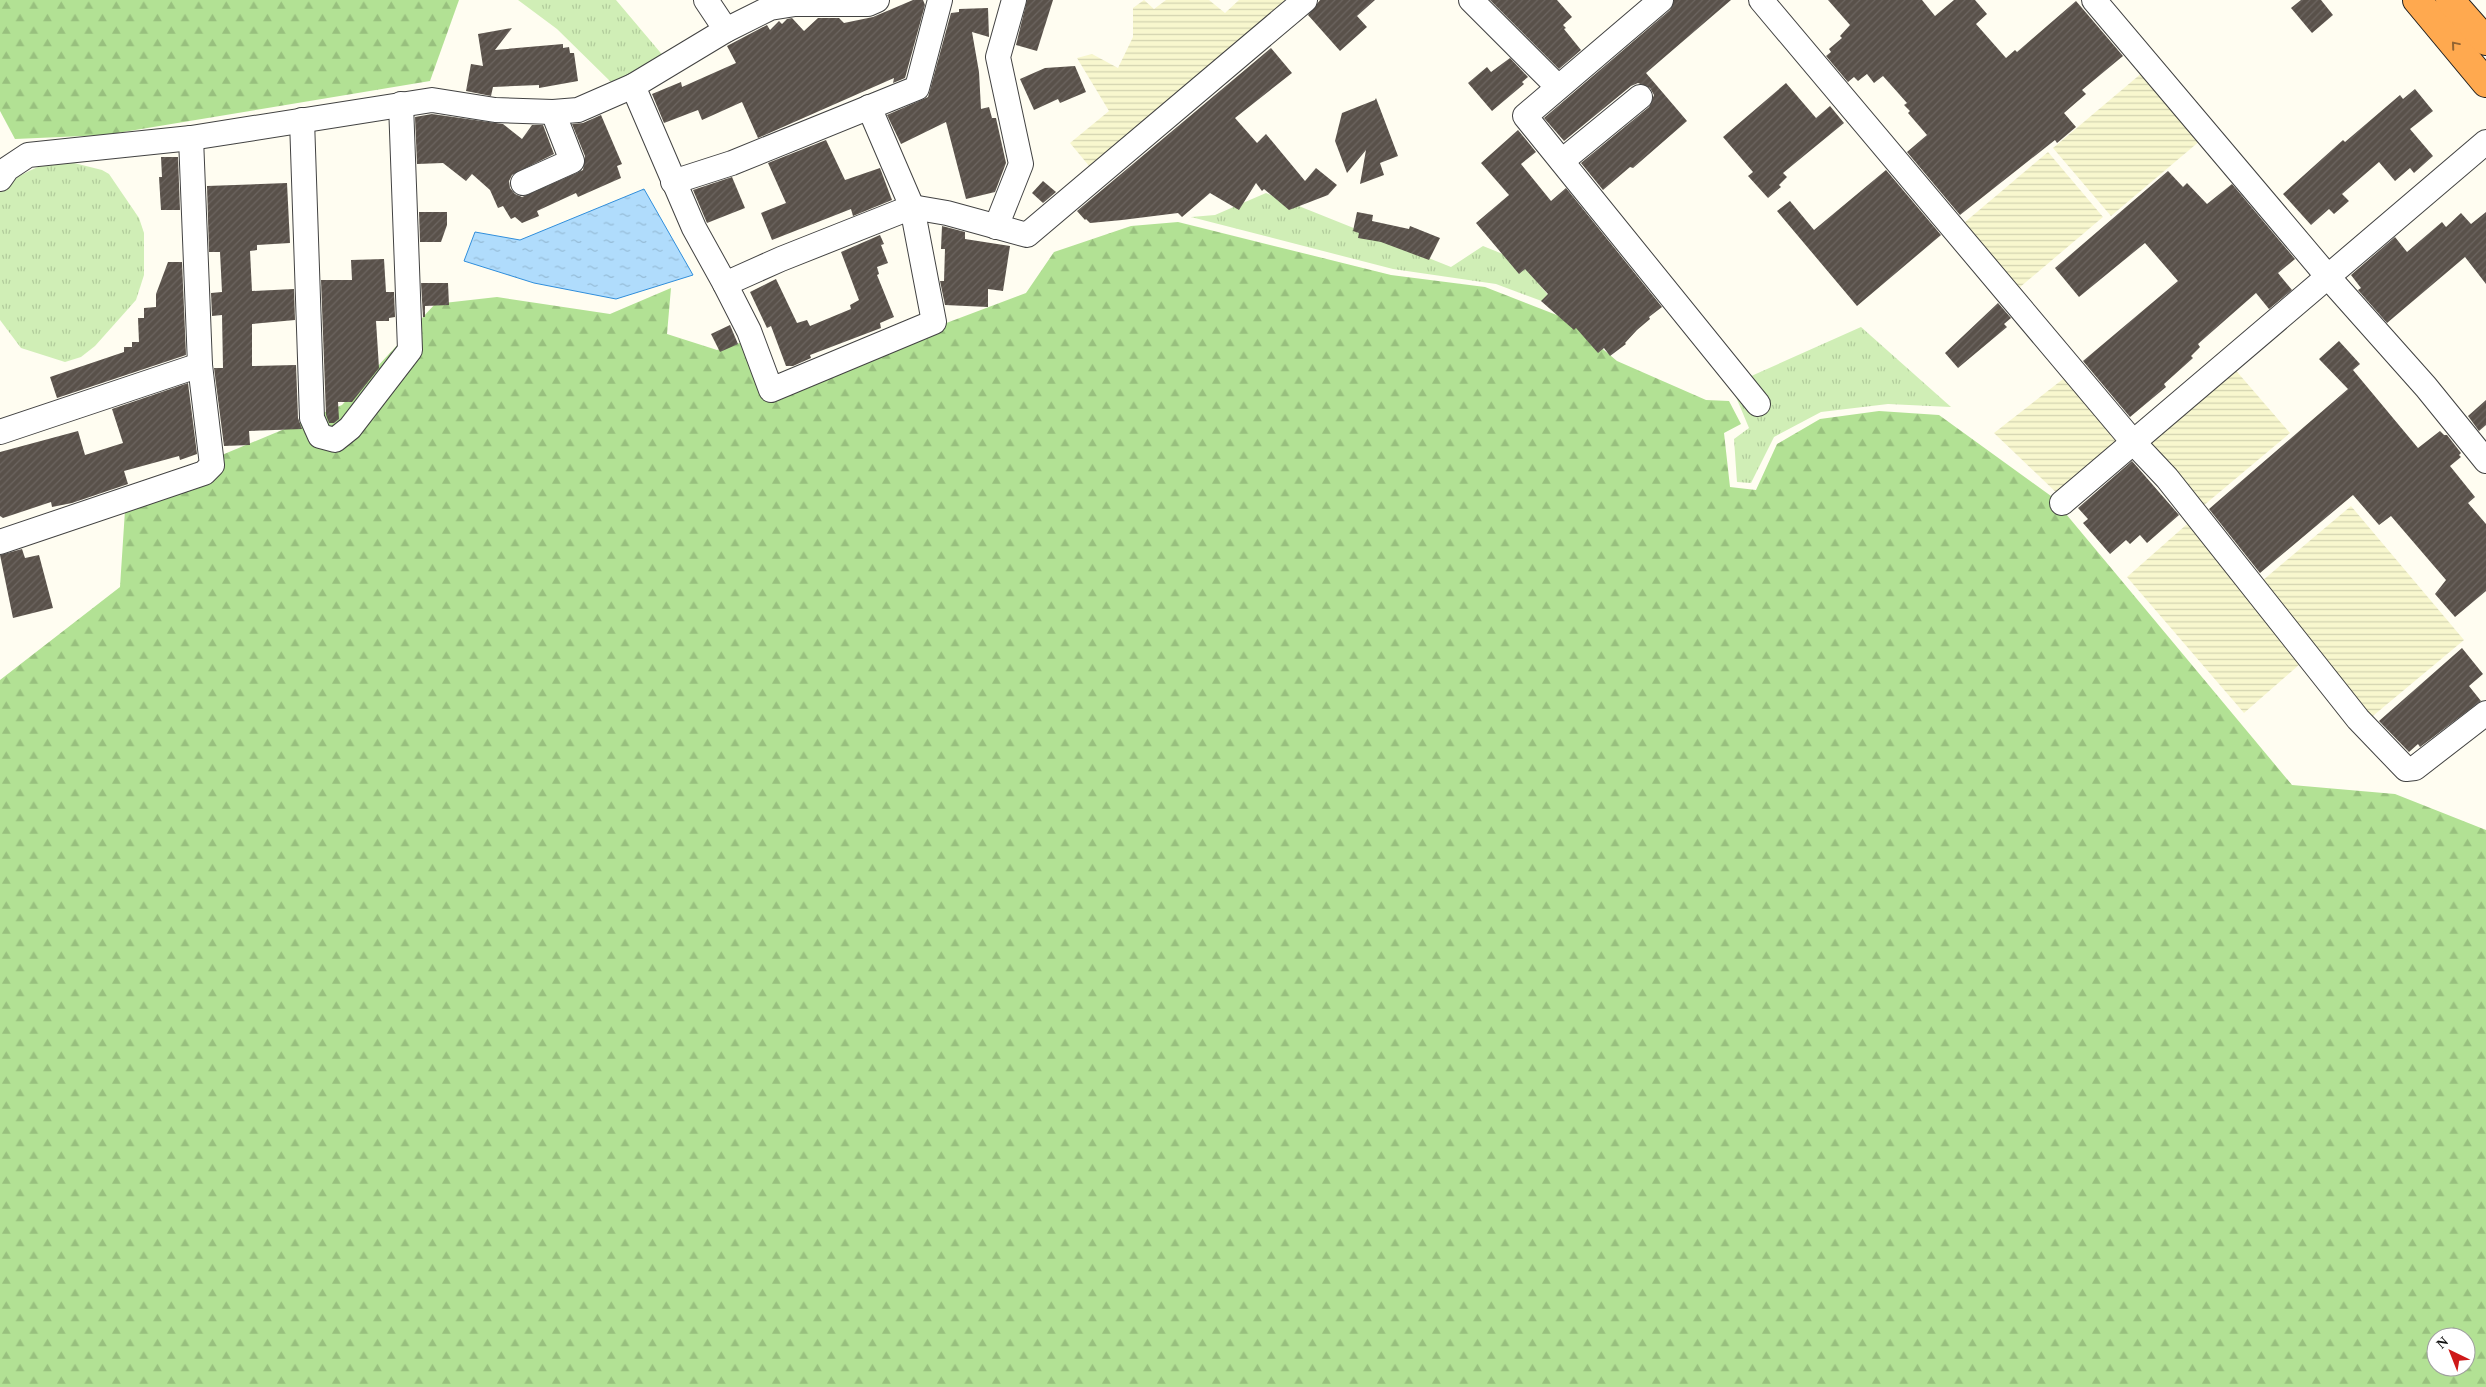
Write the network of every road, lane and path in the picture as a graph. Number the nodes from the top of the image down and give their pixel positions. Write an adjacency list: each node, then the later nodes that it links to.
1 (706, 0): 12 (street)
2 (877, 0): 12 (street)
3 (940, 0): 19 (street)
4 (1014, 0): 29 (street)
5 (1306, 0): 29 (street)
6 (1471, 0): 16 (street)
7 (1661, 0): 16 (street)
8 (1761, 0): 35 (street)
9 (2094, 0): 30 (street)
10 (2417, 0): 14 (highway, one-way to 10)
11 (2450, 0): 13 (highway)
12 (726, 30): 15 (street)
13 (2486, 41)
14 (2486, 83)
15 (633, 86): 20 (street); 26 (street)
16 (1558, 88): 24 (street)
17 (1640, 97): 24 (street)
18 (400, 104): 20 (street); 21 (street); 21 (street)
19 (869, 107): 26 (street); 28 (street)
20 (553, 112): 27 (street)
21 (302, 120): 22 (street)
22 (191, 138): 25 (street); 32 (street)
23 (2486, 142): 30 (street)
24 (1562, 161): 33 (street)
25 (0, 179)
26 (673, 182): 31 (street)
27 (524, 183)
28 (912, 207): 29 (street); 31 (street); 31 (street)
29 (996, 228)
30 (2329, 278): 35 (street); 36 (street)
31 (725, 284)
32 (200, 366): 34 (street); 38 (street)
33 (1758, 404)
34 (0, 432)
35 (2134, 443): 37 (street); 39 (street)
36 (2486, 461)
37 (2062, 503)
38 (0, 542)
39 (2486, 713)

